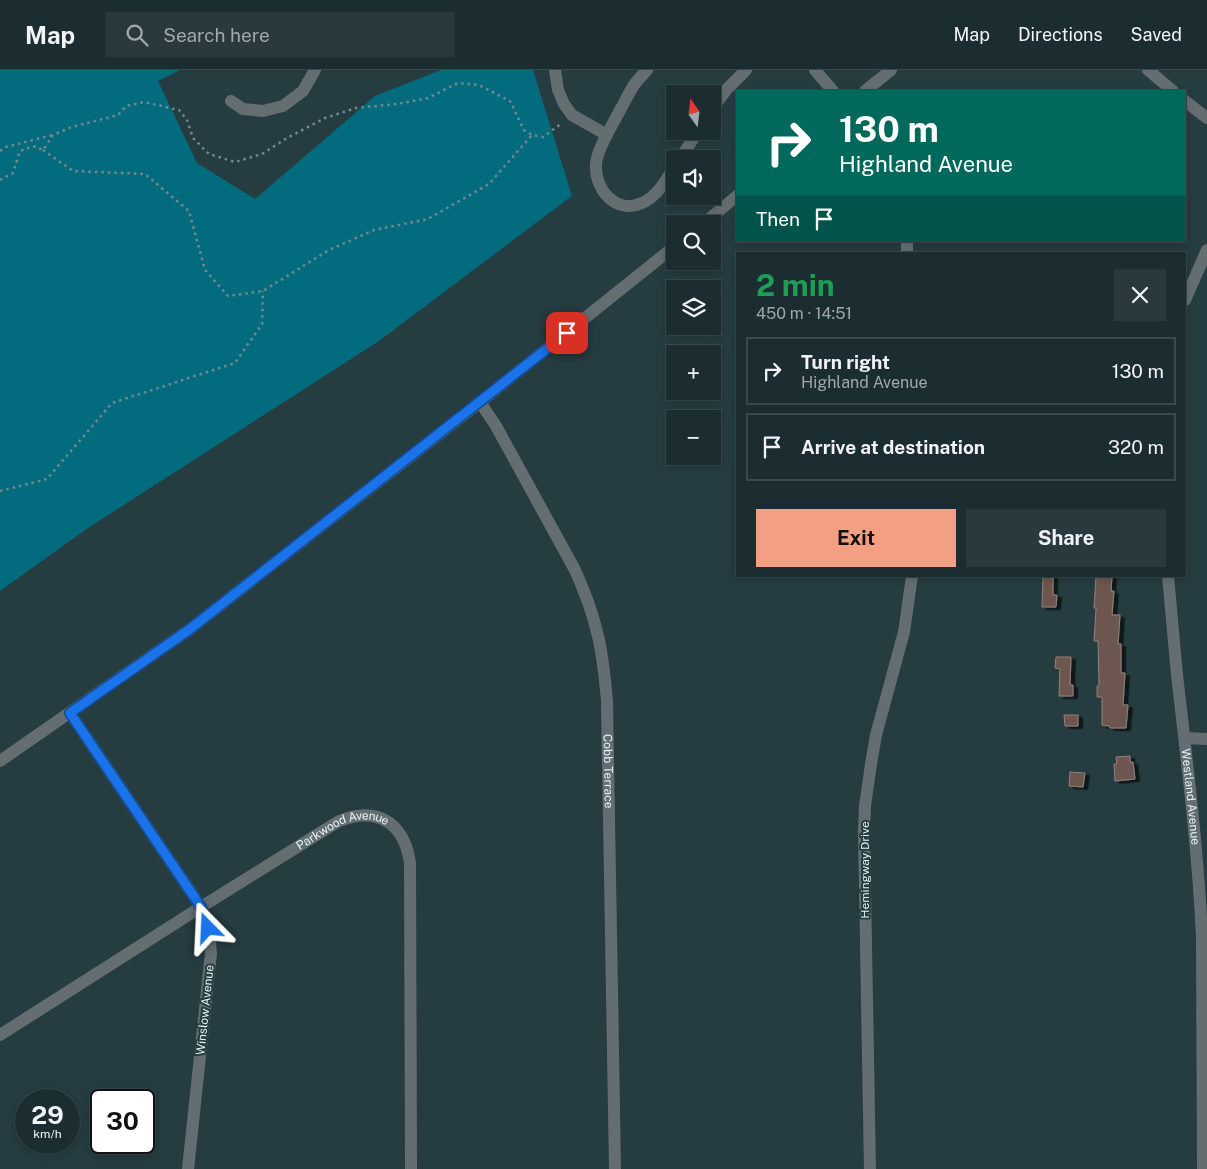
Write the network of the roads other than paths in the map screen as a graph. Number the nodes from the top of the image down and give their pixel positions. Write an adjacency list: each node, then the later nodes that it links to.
1 (315, 70): 12 (street)
2 (555, 70): 15 (street)
3 (647, 70): 15 (street)
4 (746, 70): 11 (street)
5 (815, 70): 8 (street)
6 (892, 70): 9 (street)
7 (1148, 70): 10 (street)
8 (833, 90)
9 (866, 90)
10 (1172, 90)
11 (721, 97)
12 (231, 101)
13 (1186, 102): 14 (street)
14 (1207, 118)
15 (606, 135): 16 (street)
16 (666, 180)
17 (736, 197): 18 (street)
18 (713, 215)
19 (1207, 250): 21 (street)
20 (666, 253): 22 (street)
21 (1186, 298)
22 (480, 402): 25 (street); 33 (street, Cobb Terrace)
23 (912, 577): 34 (street, Hemingway Drive)
24 (1168, 577): 26 (street, Westland Avenue)
25 (70, 713): 28 (street); 29 (street, Winslow Avenue)
26 (1185, 738): 27 (street); 35 (street, Westland Avenue)
27 (1207, 738)
28 (0, 761)
29 (201, 907): 30 (street, Parkwood Avenue); 31 (street, Winslow Avenue); 32 (street, Parkwood Avenue)
30 (0, 1035)
31 (188, 1169)
32 (411, 1169)
33 (615, 1169)
34 (870, 1169)
35 (1203, 1169)

